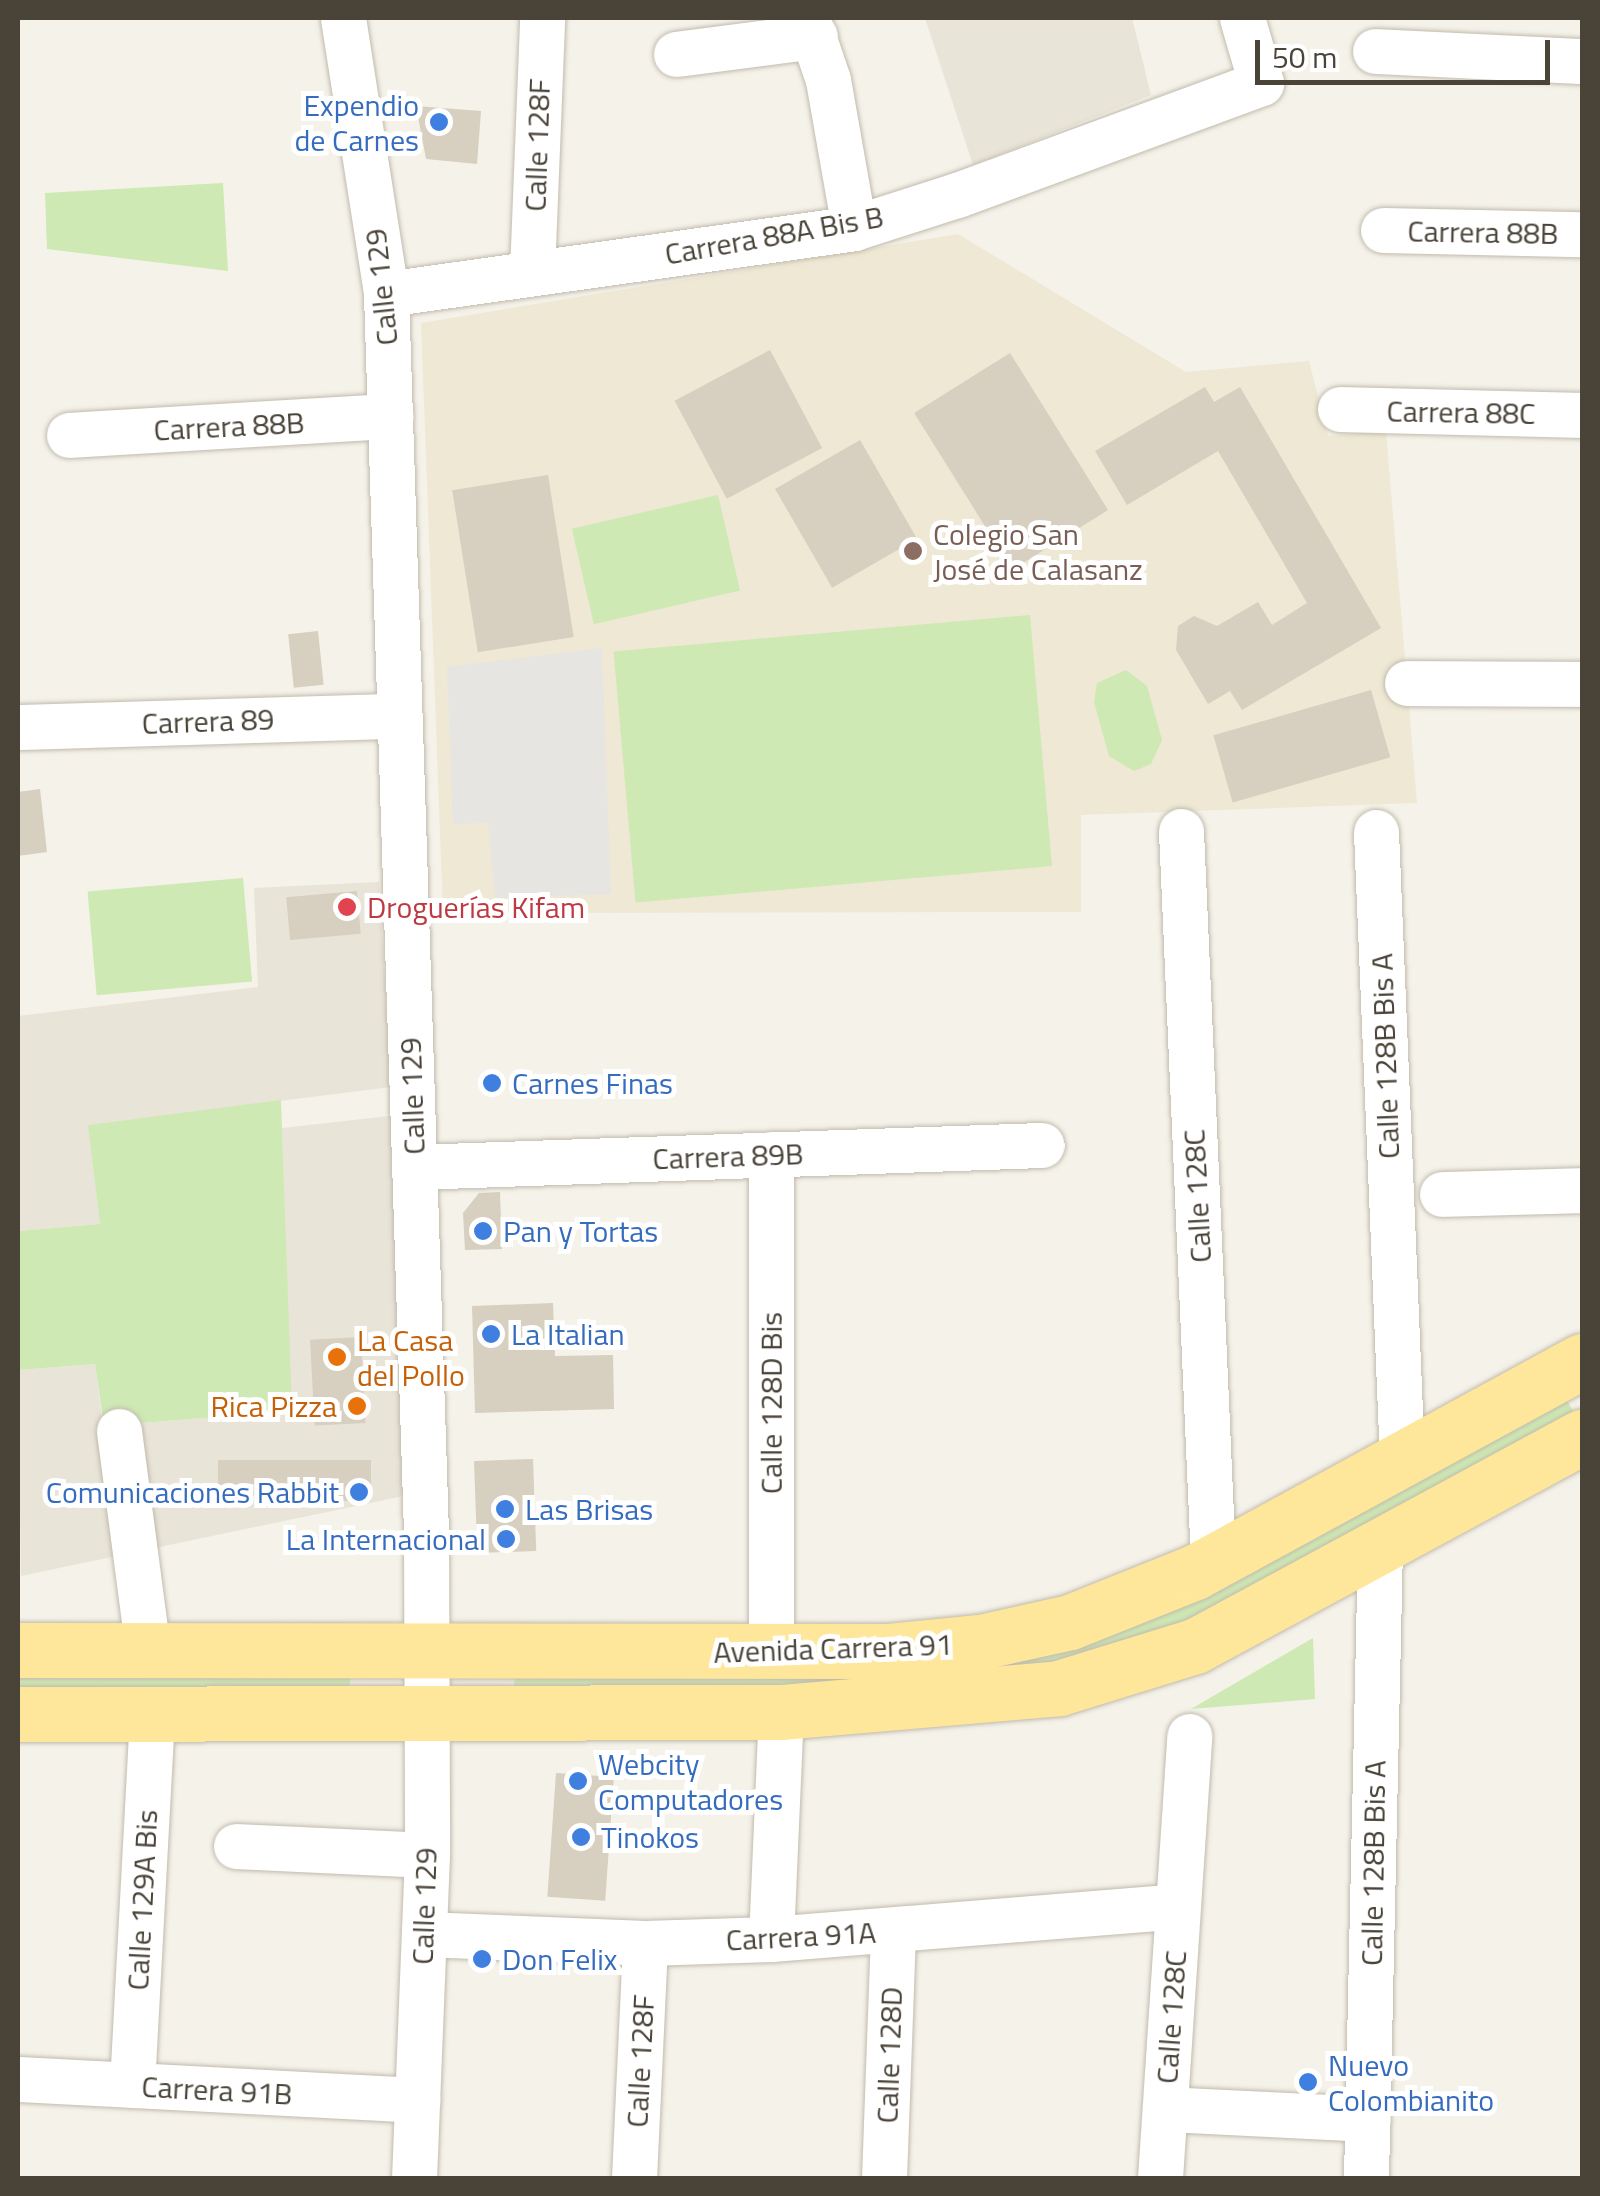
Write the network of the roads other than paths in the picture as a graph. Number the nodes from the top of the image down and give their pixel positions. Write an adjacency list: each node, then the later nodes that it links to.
1 (342, 18): 12 (street, Calle 129)
2 (542, 18): 11 (street, Calle 128F)
3 (1242, 18): 8 (street, Carrera 88A Bis B)
4 (811, 27): 6 (street); 8 (street)
5 (1376, 52): 7 (street)
6 (676, 54)
7 (1582, 61)
8 (854, 228): 11 (street, Carrera 88A Bis B)
9 (1384, 230): 10 (street, Carrera 88B)
10 (1582, 234)
11 (532, 272): 12 (street, Carrera 88A Bis B)
12 (386, 294): 14 (street, Calle 129)
13 (1340, 409): 15 (street, Carrera 88C)
14 (390, 416): 16 (street, Carrera 88B); 19 (street, Calle 129)
15 (1582, 416)
16 (69, 436)
17 (1407, 683): 18 (street)
18 (1582, 684)
19 (400, 716): 20 (street, Carrera 89); 25 (street, Calle 129)
20 (18, 727)
21 (1181, 831): 33 (street, Calle 128C)
22 (1376, 832): 31 (street, Calle 128B Bis A)
23 (1042, 1144): 24 (street, Carrera 89B)
24 (771, 1154): 25 (street, Carrera 89B); 37 (street, Calle 128D Bis)
25 (414, 1167): 36 (street, Calle 129)
26 (1582, 1190): 27 (street)
27 (1442, 1194)
28 (1582, 1361): 31 (main road, Avenida Carrera 91)
29 (119, 1431): 35 (street)
30 (1582, 1437): 32 (main road, Avenida Carrera 91)
31 (1402, 1460): 33 (main road, Avenida Carrera 91)
32 (1380, 1548): 38 (main road, Avenida Carrera 91); 54 (street, Calle 128B Bis A)
33 (1214, 1561): 37 (main road, Avenida Carrera 91)
34 (18, 1650): 35 (main road, Avenida Carrera 91)
35 (148, 1650): 36 (main road, Avenida Carrera 91)
36 (426, 1652): 37 (main road, Avenida Carrera 91); 41 (street, Calle 129)
37 (770, 1652)
38 (782, 1712): 41 (main road, Avenida Carrera 91); 48 (street)
39 (18, 1714): 40 (main road, Avenida Carrera 91)
40 (152, 1715): 41 (main road, Avenida Carrera 91); 51 (street, Calle 129A Bis)
41 (427, 1715): 44 (street, Calle 129)
42 (1189, 1736): 45 (street, Calle 128C)
43 (236, 1846): 44 (street)
44 (427, 1855): 47 (street, Calle 129)
45 (1178, 1906): 46 (street, Carrera 91A); 53 (street, Calle 128C)
46 (892, 1931): 48 (street, Carrera 91A); 57 (street, Calle 128D)
47 (424, 1934): 49 (street, Carrera 91A); 52 (street, Calle 129)
48 (771, 1940): 49 (street, Carrera 91A)
49 (646, 1943): 56 (street, Calle 128F)
50 (18, 2080): 51 (street, Carrera 91B)
51 (132, 2085): 52 (street, Carrera 91B)
52 (417, 2100): 55 (street, Calle 129)
53 (1164, 2109): 54 (street); 58 (street, Calle 128C)
54 (1368, 2119): 59 (street, Calle 128B Bis A)
55 (414, 2178)
56 (634, 2178)
57 (884, 2178)
58 (1160, 2178)
59 (1366, 2178)

